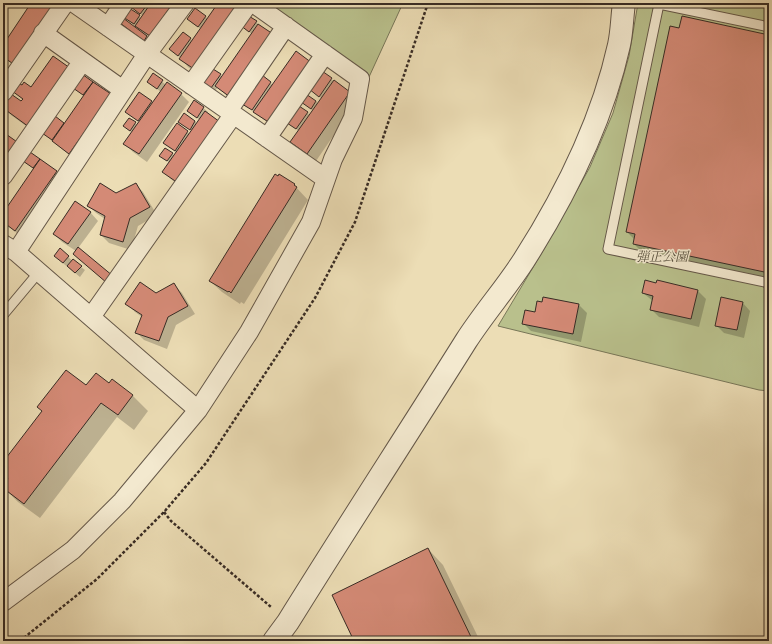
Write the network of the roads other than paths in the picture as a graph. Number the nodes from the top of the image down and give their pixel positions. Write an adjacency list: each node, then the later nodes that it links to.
1 (65, 3): 11 (street)
2 (74, 3): 9 (street)
3 (124, 3): 9 (street)
4 (185, 3): 12 (street)
5 (249, 3): 15 (street)
6 (253, 3): 8 (street)
7 (624, 3): 29 (street)
8 (286, 26): 13 (street); 18 (street)
9 (108, 27): 12 (street)
10 (769, 27): 24 (lane)
11 (43, 33): 14 (street); 17 (street)
12 (147, 54): 15 (street); 16 (street)
13 (325, 54): 19 (street); 21 (street)
14 (82, 62): 16 (street); 20 (street)
15 (191, 85): 18 (street)
16 (123, 90): 22 (street)
17 (3, 92)
18 (231, 113): 19 (street); 26 (street)
19 (267, 138): 21 (street)
20 (3, 176)
21 (326, 179): 27 (street)
22 (9, 248): 23 (street)
23 (39, 272): 25 (lane); 26 (street)
24 (769, 283)
25 (3, 315)
26 (91, 317): 27 (street)
27 (198, 410): 28 (street)
28 (3, 602)
29 (274, 641)

